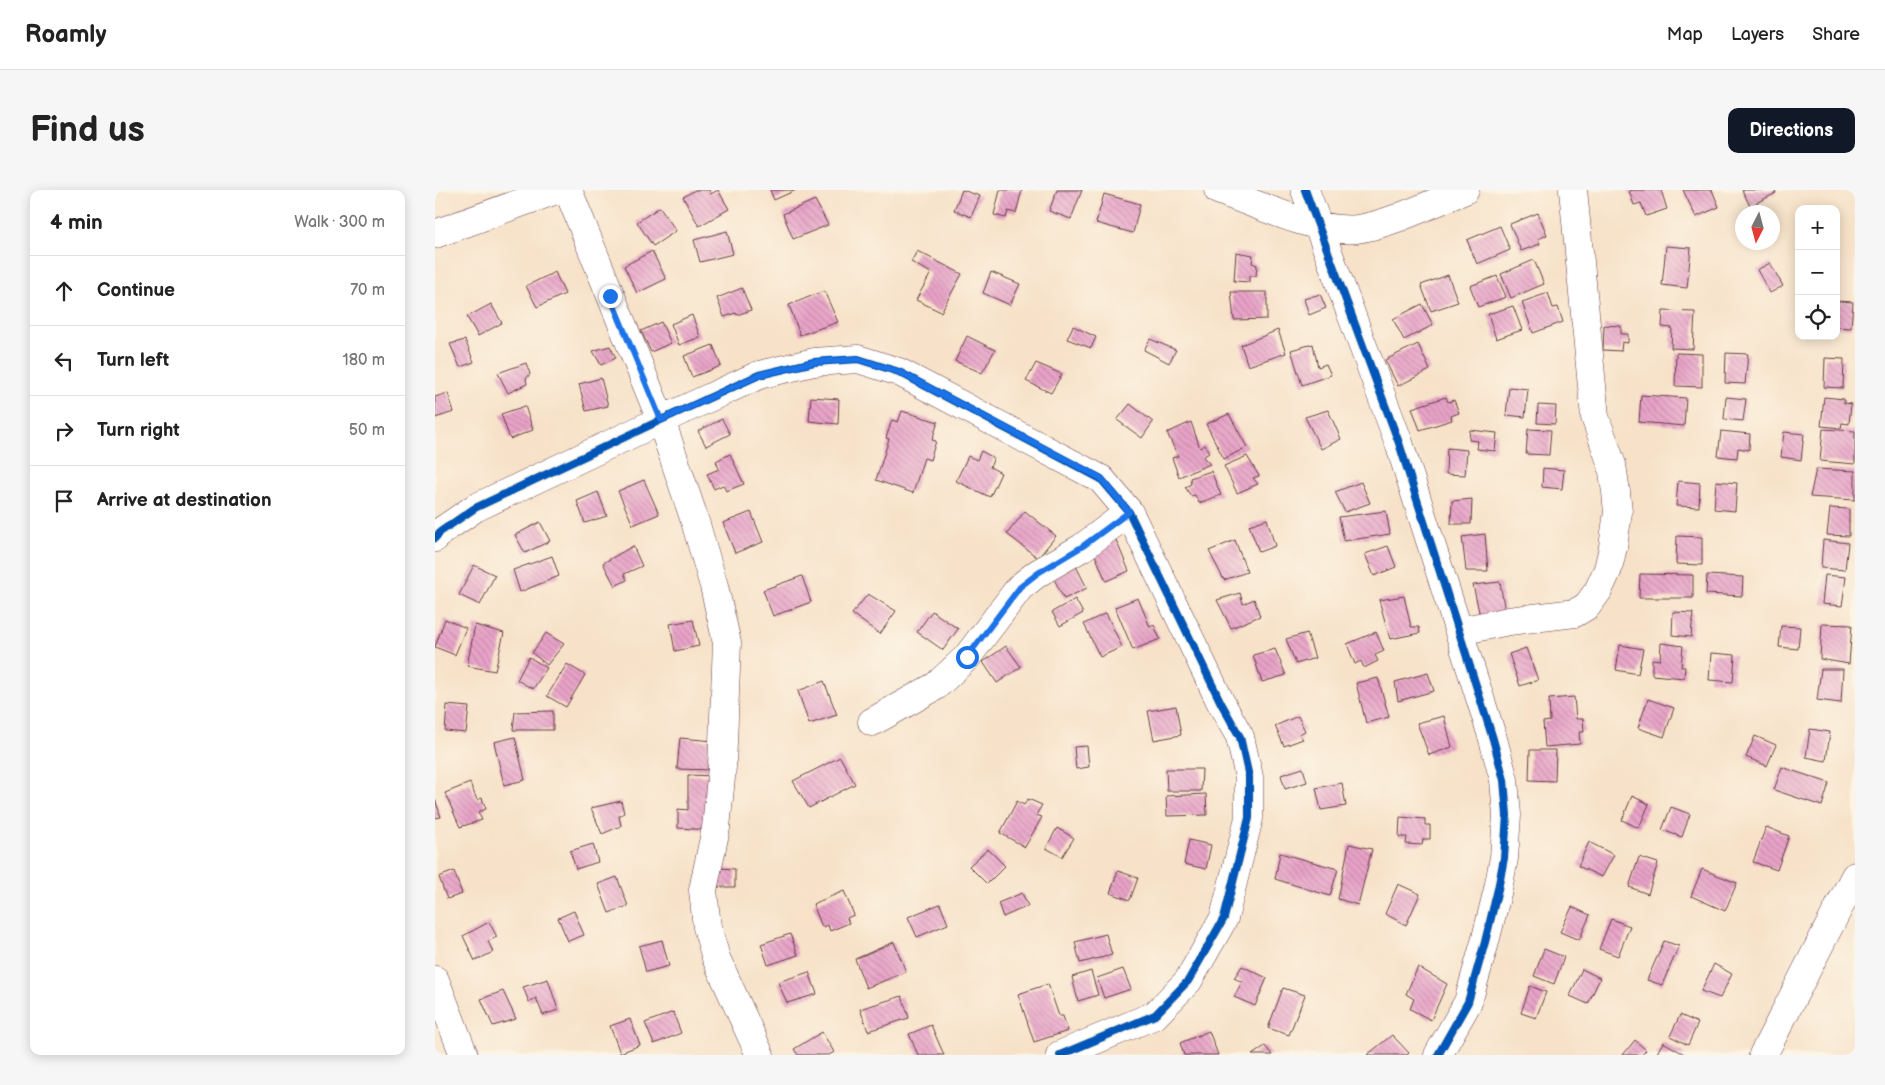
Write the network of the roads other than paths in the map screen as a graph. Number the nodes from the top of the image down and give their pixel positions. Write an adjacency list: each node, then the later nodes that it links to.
1 (556, 190): 8 (street)
2 (568, 190): 9 (street)
3 (1218, 190): 7 (street)
4 (1305, 190): 7 (street)
5 (1465, 190): 7 (street)
6 (1573, 190): 12 (street)
7 (1319, 226): 12 (street)
8 (435, 234)
9 (661, 420): 10 (street); 11 (street); 17 (street)
10 (1129, 512): 13 (street); 18 (street)
11 (435, 538)
12 (1459, 631): 19 (street)
13 (872, 722)
14 (1855, 876): 20 (street)
15 (435, 980): 16 (street)
16 (464, 1055)
17 (760, 1055)
18 (1060, 1055)
19 (1438, 1055)
20 (1763, 1055)

